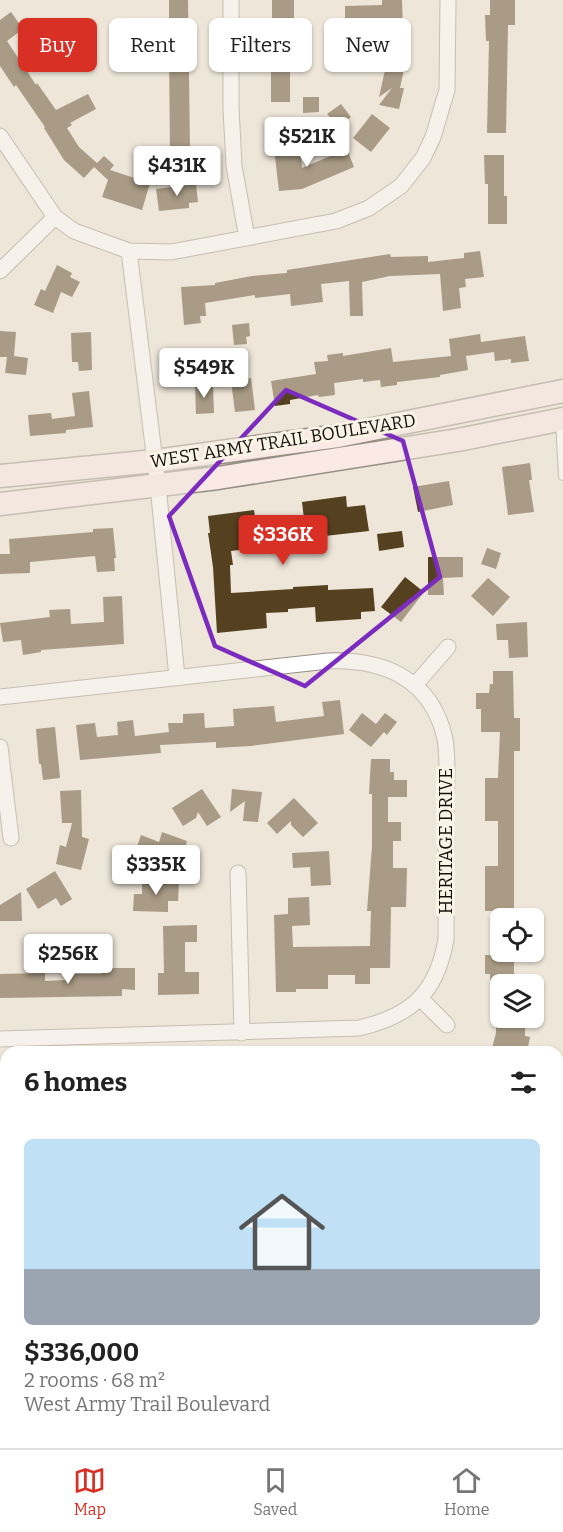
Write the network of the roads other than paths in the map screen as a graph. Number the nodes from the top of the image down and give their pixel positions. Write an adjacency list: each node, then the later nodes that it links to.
1 (231, 0): 5 (street)
2 (448, 0): 5 (street)
3 (0, 136): 4 (street)
4 (55, 218): 6 (street); 7 (street)
5 (248, 238): 6 (street)
6 (129, 251): 11 (street)
7 (0, 271)
8 (554, 394): 9 (main road); 11 (main road, WEST ARMY TRAIL BOULEVARD)
9 (558, 420): 10 (lane); 14 (main road, WEST ARMY TRAIL BOULEVARD)
10 (562, 443): 13 (lane)
11 (155, 461): 12 (main road, WEST ARMY TRAIL BOULEVARD); 14 (street)
12 (0, 476)
13 (563, 476)
14 (158, 486): 15 (main road, WEST ARMY TRAIL BOULEVARD); 17 (street)
15 (0, 504)
16 (448, 647): 18 (street)
17 (177, 677): 18 (street, HERITAGE DRIVE); 19 (street, HERITAGE DRIVE)
18 (415, 685): 23 (street, HERITAGE DRIVE)
19 (0, 697)
20 (0, 747): 21 (street)
21 (11, 838)
22 (237, 873): 25 (street)
23 (420, 998): 24 (street); 25 (street, HERITAGE DRIVE)
24 (447, 1025)
25 (242, 1032): 26 (street, HERITAGE DRIVE)
26 (0, 1039)

